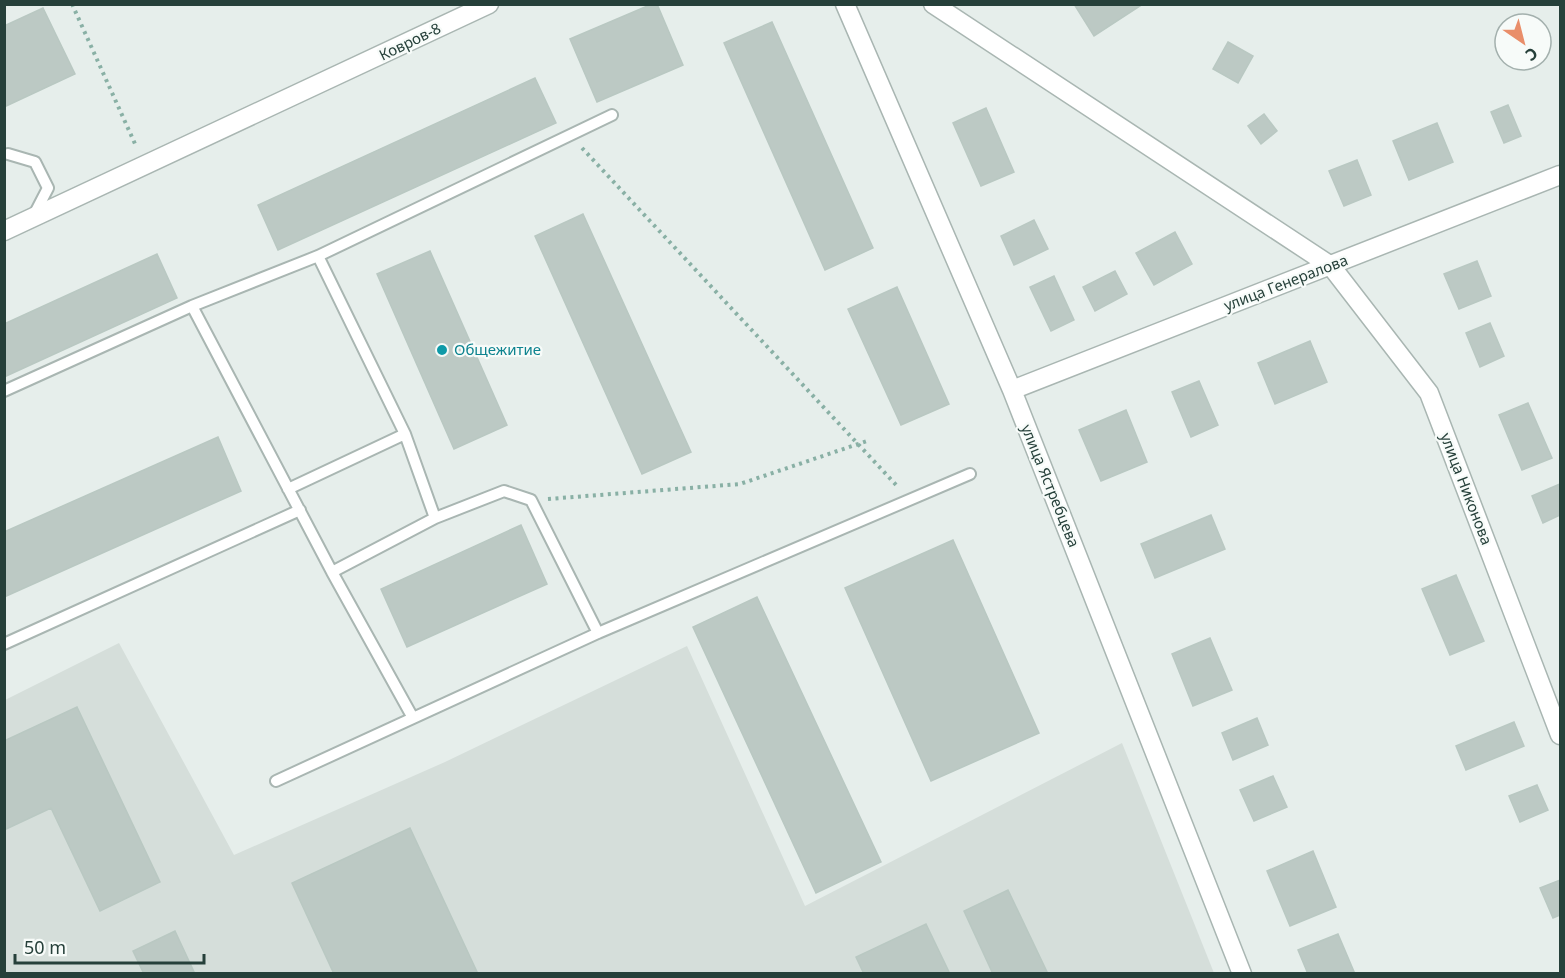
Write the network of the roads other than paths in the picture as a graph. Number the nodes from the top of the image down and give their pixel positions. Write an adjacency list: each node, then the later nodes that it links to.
1 (489, 4): 7 (street, Ковров-8)
2 (845, 4): 12 (street, улица Ястребцева)
3 (933, 4): 10 (street, улица Никонова)
4 (612, 115): 9 (lane)
5 (9, 154): 7 (lane)
6 (1560, 175): 10 (street, улица Генералова)
7 (32, 218): 8 (street, Ковров-8)
8 (4, 231)
9 (318, 256): 11 (lane); 14 (lane)
10 (1331, 267): 12 (street, улица Генералова); 23 (street, улица Никонова)
11 (192, 306): 13 (lane); 16 (lane)
12 (1012, 390): 25 (street, улица Ястребцева)
13 (4, 391)
14 (405, 434): 16 (lane); 18 (lane)
15 (970, 474): 20 (lane)
16 (288, 489): 17 (lane)
17 (300, 510): 19 (lane); 21 (lane)
18 (435, 518): 19 (lane); 20 (lane)
19 (332, 572): 22 (lane)
20 (598, 633): 22 (lane)
21 (4, 644)
22 (413, 718): 24 (lane)
23 (1560, 735)
24 (276, 781)
25 (1242, 974)

